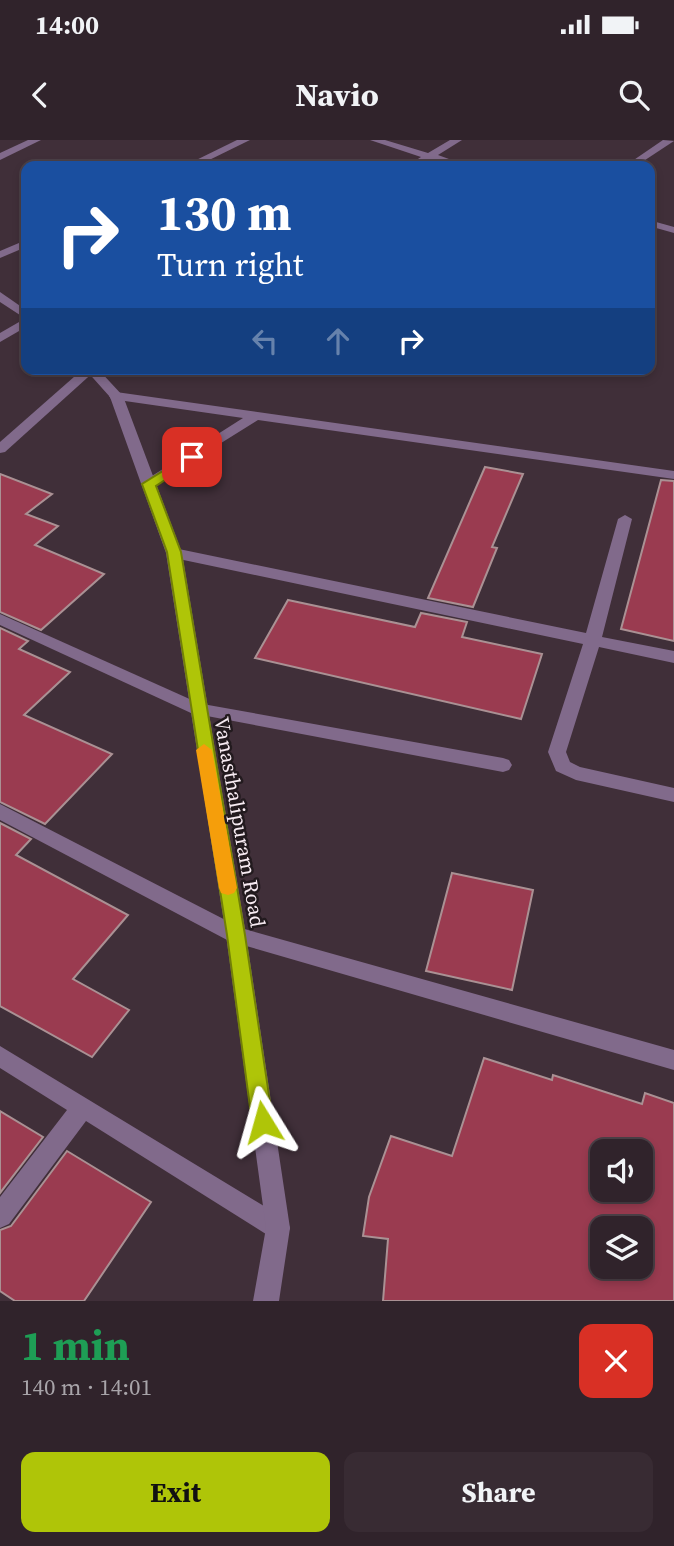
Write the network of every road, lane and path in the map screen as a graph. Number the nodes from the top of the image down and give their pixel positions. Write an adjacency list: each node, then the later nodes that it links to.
1 (36, 140): 7 (street)
2 (245, 140): 8 (street)
3 (375, 140): 6 (street)
4 (457, 140): 6 (street)
5 (670, 143): 11 (street)
6 (431, 156): 9 (street); 10 (street)
7 (0, 157)
8 (200, 161)
9 (422, 161)
10 (447, 161)
11 (639, 161)
12 (655, 225): 13 (street)
13 (674, 230)
14 (21, 245): 15 (street)
15 (0, 255)
16 (0, 296): 17 (street)
17 (21, 311)
18 (21, 324): 19 (street)
19 (0, 338)
20 (84, 375): 24 (street)
21 (97, 375): 22 (street, Vanasthalipuram Road)
22 (117, 396): 23 (street); 26 (street, Vanasthalipuram Road)
23 (257, 415): 25 (street); 26 (street)
24 (0, 449)
25 (674, 475)
26 (149, 484): 28 (street, Vanasthalipuram Road)
27 (625, 519): 30 (street)
28 (174, 552): 30 (street); 32 (street, Vanasthalipuram Road)
29 (0, 619): 32 (street)
30 (593, 639): 31 (street); 34 (street)
31 (674, 657)
32 (197, 709): 33 (street); 36 (street, Vanasthalipuram Road)
33 (503, 765)
34 (674, 795)
35 (0, 811): 36 (street)
36 (236, 935): 38 (street); 41 (street, Vanasthalipuram Road)
37 (0, 1056): 39 (street)
38 (674, 1060)
39 (83, 1107): 40 (street); 41 (street)
40 (0, 1216)
41 (278, 1228): 42 (street, Vanasthalipuram Road)
42 (266, 1301)

